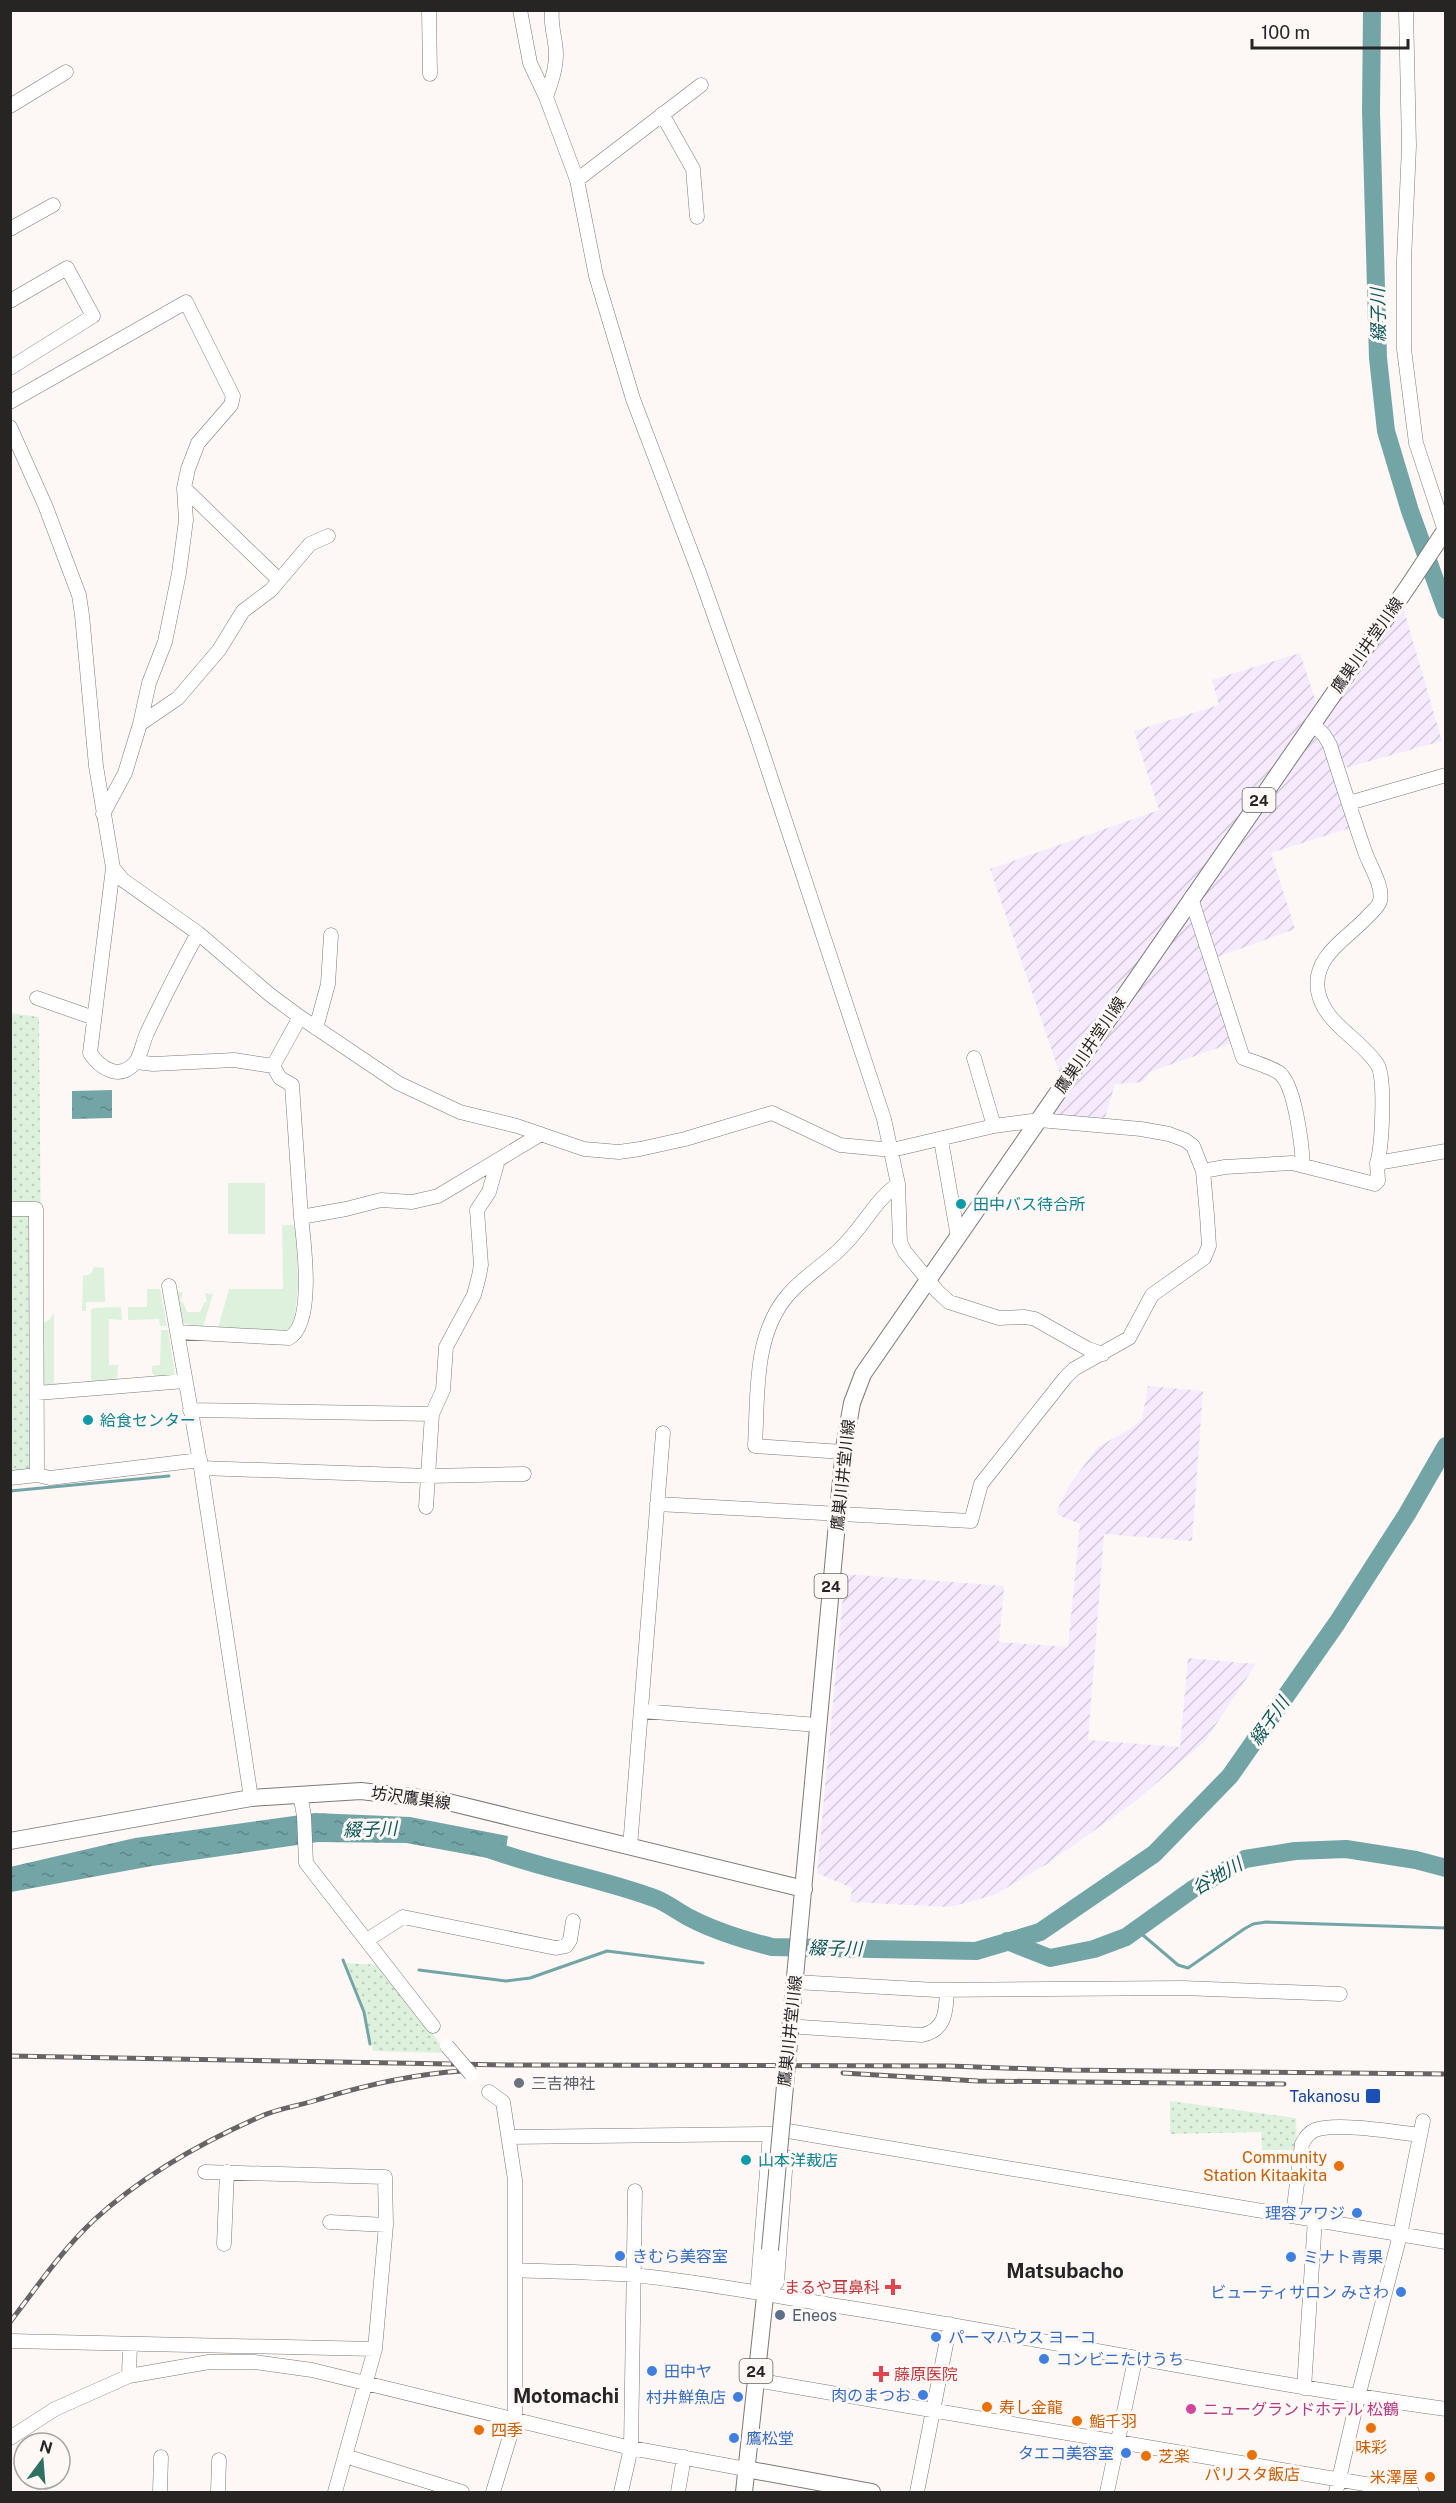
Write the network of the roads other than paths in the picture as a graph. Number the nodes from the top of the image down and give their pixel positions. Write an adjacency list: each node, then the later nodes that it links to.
1 (429, 10): 6 (street)
2 (520, 10): 8 (street)
3 (552, 10): 8 (street)
4 (1406, 10): 20 (street)
5 (66, 72): 9 (street)
6 (430, 74)
7 (701, 85): 10 (street)
8 (546, 97): 11 (street)
9 (10, 106)
10 (662, 114): 11 (street); 13 (street)
11 (577, 180): 43 (street)
12 (53, 205): 14 (street)
13 (697, 217)
14 (10, 230)
15 (10, 302): 16 (street)
16 (10, 368)
17 (10, 402): 19 (street)
18 (10, 428): 27 (street)
19 (184, 488): 22 (street); 24 (street)
20 (1445, 532): 23 (main road, 鷹巣川井堂川線 / 24)
21 (328, 536): 22 (street)
22 (279, 580): 24 (street)
23 (1312, 723): 26 (street); 29 (main road, 鷹巣川井堂川線 / 24)
24 (140, 724): 27 (street)
25 (1446, 776): 26 (street)
26 (1349, 803): 46 (street)
27 (103, 814): 28 (street)
28 (113, 868): 30 (street); 34 (street)
29 (1191, 898): 39 (main road, 鷹巣川井堂川線 / 24); 47 (street)
30 (198, 933): 33 (street); 37 (street)
31 (331, 935): 35 (street)
32 (37, 998): 34 (street)
33 (300, 1017): 35 (street); 38 (street)
34 (94, 1018): 37 (street)
35 (316, 1028): 41 (street)
36 (974, 1058): 40 (street)
37 (136, 1062): 38 (street)
38 (273, 1066): 51 (street)
39 (1039, 1120): 40 (street); 48 (street); 52 (main road, 鷹巣川井堂川線 / 24)
40 (994, 1126): 42 (street)
41 (541, 1134): 43 (street); 45 (street)
42 (941, 1140): 43 (street); 52 (street)
43 (892, 1150): 49 (street)
44 (1446, 1151): 46 (street)
45 (498, 1160): 51 (street); 60 (street)
46 (1377, 1163): 47 (street)
47 (1304, 1166): 48 (street)
48 (1203, 1171): 56 (street)
49 (898, 1184): 53 (street); 62 (street)
50 (10, 1209): 58 (street)
51 (301, 1217): 55 (street)
52 (957, 1237): 53 (main road, 鷹巣川井堂川線 / 24)
53 (927, 1280): 56 (street); 62 (main road, 鷹巣川井堂川線 / 24)
54 (170, 1286): 55 (street)
55 (177, 1332): 57 (street)
56 (1103, 1354): 70 (street)
57 (185, 1381): 58 (street); 59 (street)
58 (37, 1393): 65 (street)
59 (190, 1410): 60 (street); 63 (street)
60 (432, 1414): 66 (street)
61 (663, 1433): 68 (street)
62 (843, 1452): 70 (main road, 鷹巣川井堂川線 / 24)
63 (201, 1464): 65 (street); 66 (street); 73 (street)
64 (524, 1474): 66 (street)
65 (37, 1475): 67 (street)
66 (429, 1476): 69 (street)
67 (10, 1478)
68 (657, 1504): 70 (street); 71 (street)
69 (426, 1507)
70 (838, 1515): 72 (main road, 鷹巣川井堂川線 / 24)
71 (642, 1711): 72 (street); 76 (street)
72 (818, 1725): 77 (main road, 鷹巣川井堂川線 / 24)
73 (251, 1798): 74 (main road, 坊沢鷹巣線); 75 (main road, 坊沢鷹巣線)
74 (301, 1799): 76 (main road, 坊沢鷹巣線); 79 (street)
75 (10, 1841)
76 (630, 1847): 77 (main road, 坊沢鷹巣線)
77 (804, 1889): 80 (main road, 鷹巣川井堂川線 / 24)
78 (573, 1921): 79 (street)
79 (367, 1940): 83 (street)
80 (796, 1978): 81 (street); 84 (main road, 鷹巣川井堂川線 / 24)
81 (947, 1990): 82 (street); 84 (street)
82 (1340, 1994)
83 (433, 2026)
84 (796, 2029): 103 (main road, 鷹巣川井堂川線 / 24, bridge)
85 (447, 2046): 86 (street, bridge)
86 (471, 2074)
87 (489, 2092): 90 (street)
88 (788, 2131): 89 (street); 94 (street); 103 (street)
89 (770, 2134): 90 (street); 103 (street)
90 (509, 2137): 101 (street)
91 (205, 2172): 92 (street)
92 (227, 2172): 97 (street); 100 (street)
93 (634, 2191): 102 (street)
94 (1293, 2215): 95 (street); 98 (street)
95 (1315, 2219): 98 (street); 112 (street)
96 (330, 2222): 97 (street)
97 (386, 2225): 107 (street)
98 (1400, 2235): 99 (street); 113 (street)
99 (1446, 2242)
100 (224, 2244)
101 (515, 2270): 102 (street); 116 (street)
102 (633, 2275): 103 (street); 119 (street)
103 (765, 2294): 104 (street); 110 (main road, 鷹巣川井堂川線 / 24)
104 (950, 2324): 108 (street); 115 (street)
105 (10, 2341): 106 (street)
106 (130, 2344): 107 (street); 109 (street)
107 (375, 2349): 111 (street)
108 (1135, 2360): 112 (street); 118 (street)
109 (129, 2376): 111 (street); 117 (street)
110 (755, 2380): 115 (street); 124 (main road, 鷹巣川井堂川線 / 24)
111 (364, 2382): 116 (street); 120 (street)
112 (1304, 2388): 113 (street)
113 (1358, 2397): 114 (street); 125 (street)
114 (1446, 2409)
115 (934, 2411): 118 (street); 135 (street)
116 (514, 2420): 119 (street); 130 (street)
117 (10, 2438)
118 (1117, 2442): 125 (street); 136 (street)
119 (631, 2448): 122 (street); 131 (street)
120 (345, 2456): 128 (street); 129 (street)
121 (161, 2457): 126 (street)
122 (684, 2457): 124 (street); 132 (street)
123 (219, 2460): 127 (street)
124 (746, 2469): 133 (main road, 鷹巣川井堂川線 / 24); 134 (main road)
125 (1338, 2487): 137 (street)
126 (160, 2493)
127 (218, 2493)
128 (335, 2493)
129 (462, 2493)
130 (493, 2493)
131 (621, 2493)
132 (678, 2493)
133 (744, 2493)
134 (872, 2493)
135 (917, 2493)
136 (1107, 2493)
137 (1412, 2493)

